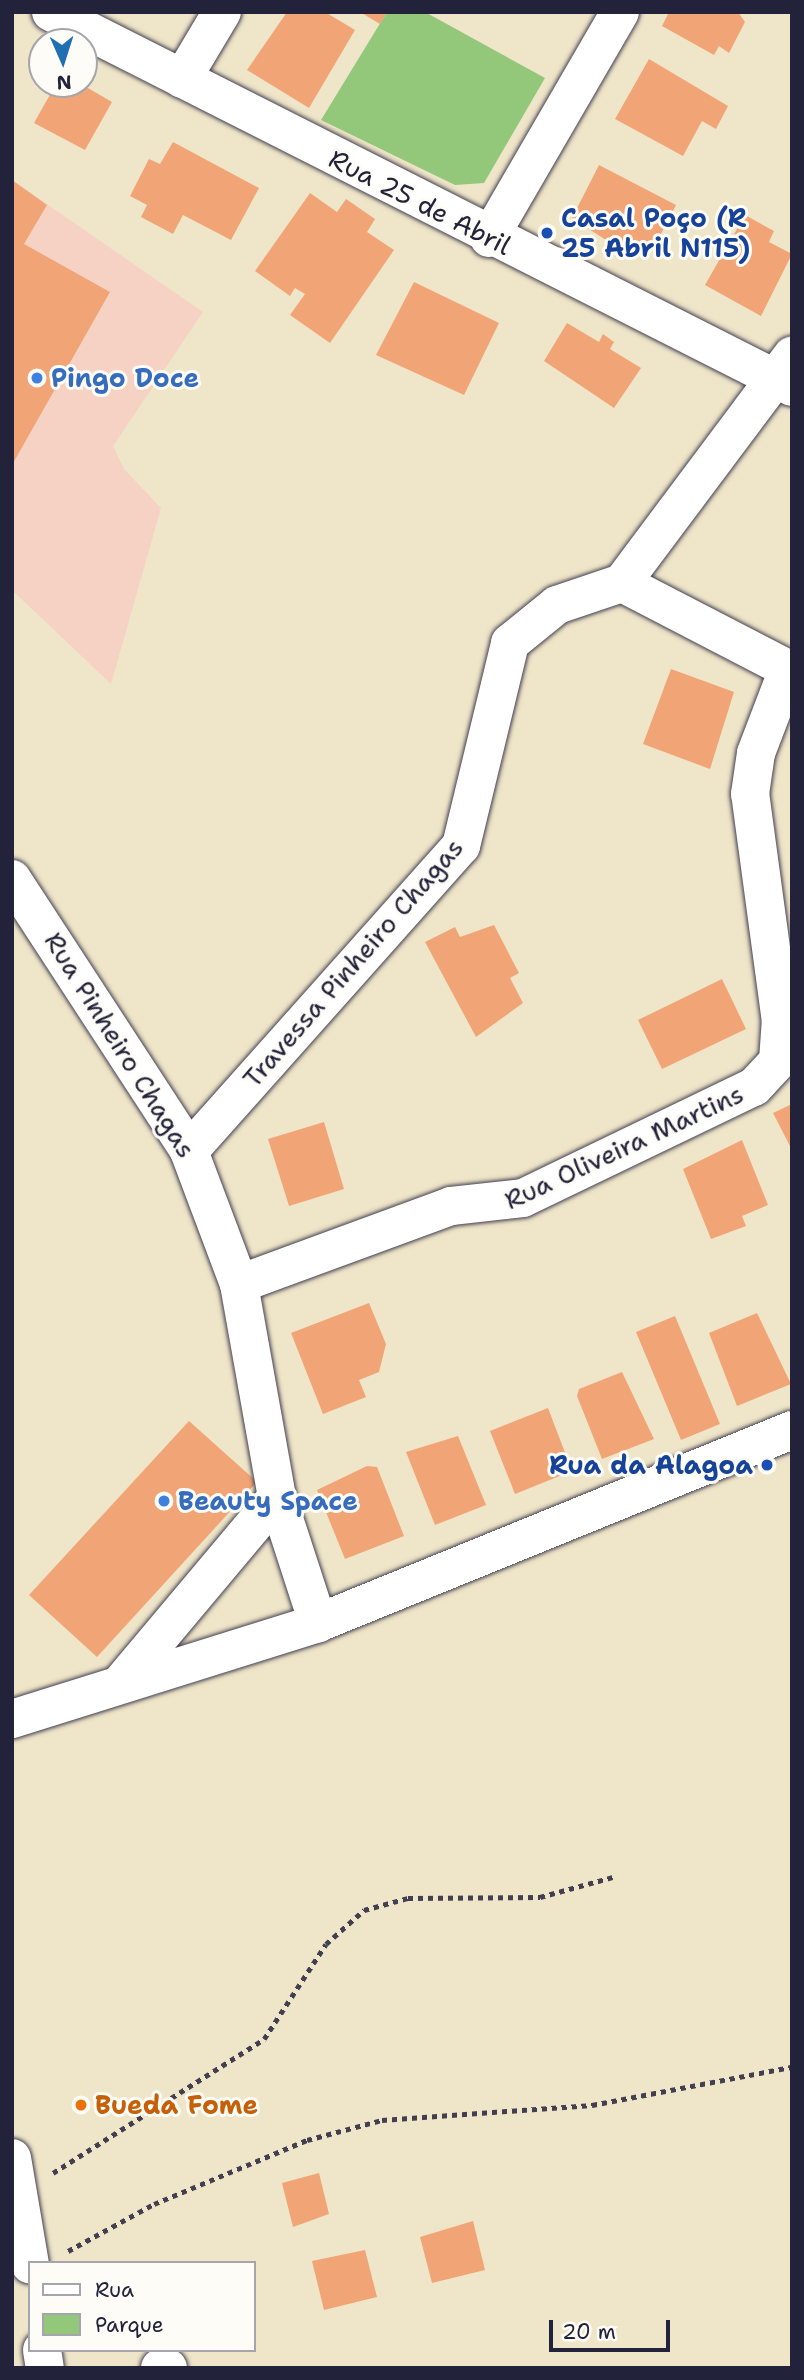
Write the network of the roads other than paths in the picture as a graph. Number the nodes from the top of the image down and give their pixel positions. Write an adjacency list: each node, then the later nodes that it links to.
1 (51, 12): 4 (street, Rua 25 de Abril)
2 (222, 12): 4 (street)
3 (620, 12): 5 (street)
4 (181, 79): 5 (street, Rua 25 de Abril)
5 (489, 238): 6 (street, Rua 25 de Abril)
6 (787, 375): 7 (street)
7 (622, 583): 8 (street); 10 (street, Travessa Pinheiro Chagas)
8 (790, 670): 11 (street, Rua Oliveira Martins)
9 (12, 879): 10 (street, Rua Pinheiro Chagas)
10 (189, 1151): 11 (street, Rua Pinheiro Chagas)
11 (239, 1284): 13 (street, Rua Pinheiro Chagas)
12 (792, 1430): 14 (street)
13 (277, 1497): 14 (street, Rua Pinheiro Chagas); 15 (street)
14 (318, 1623): 15 (street)
15 (121, 1683): 16 (street)
16 (12, 1719)
17 (16, 2176): 18 (street)
18 (43, 2261)
19 (160, 2368): 20 (street)
20 (168, 2368)

